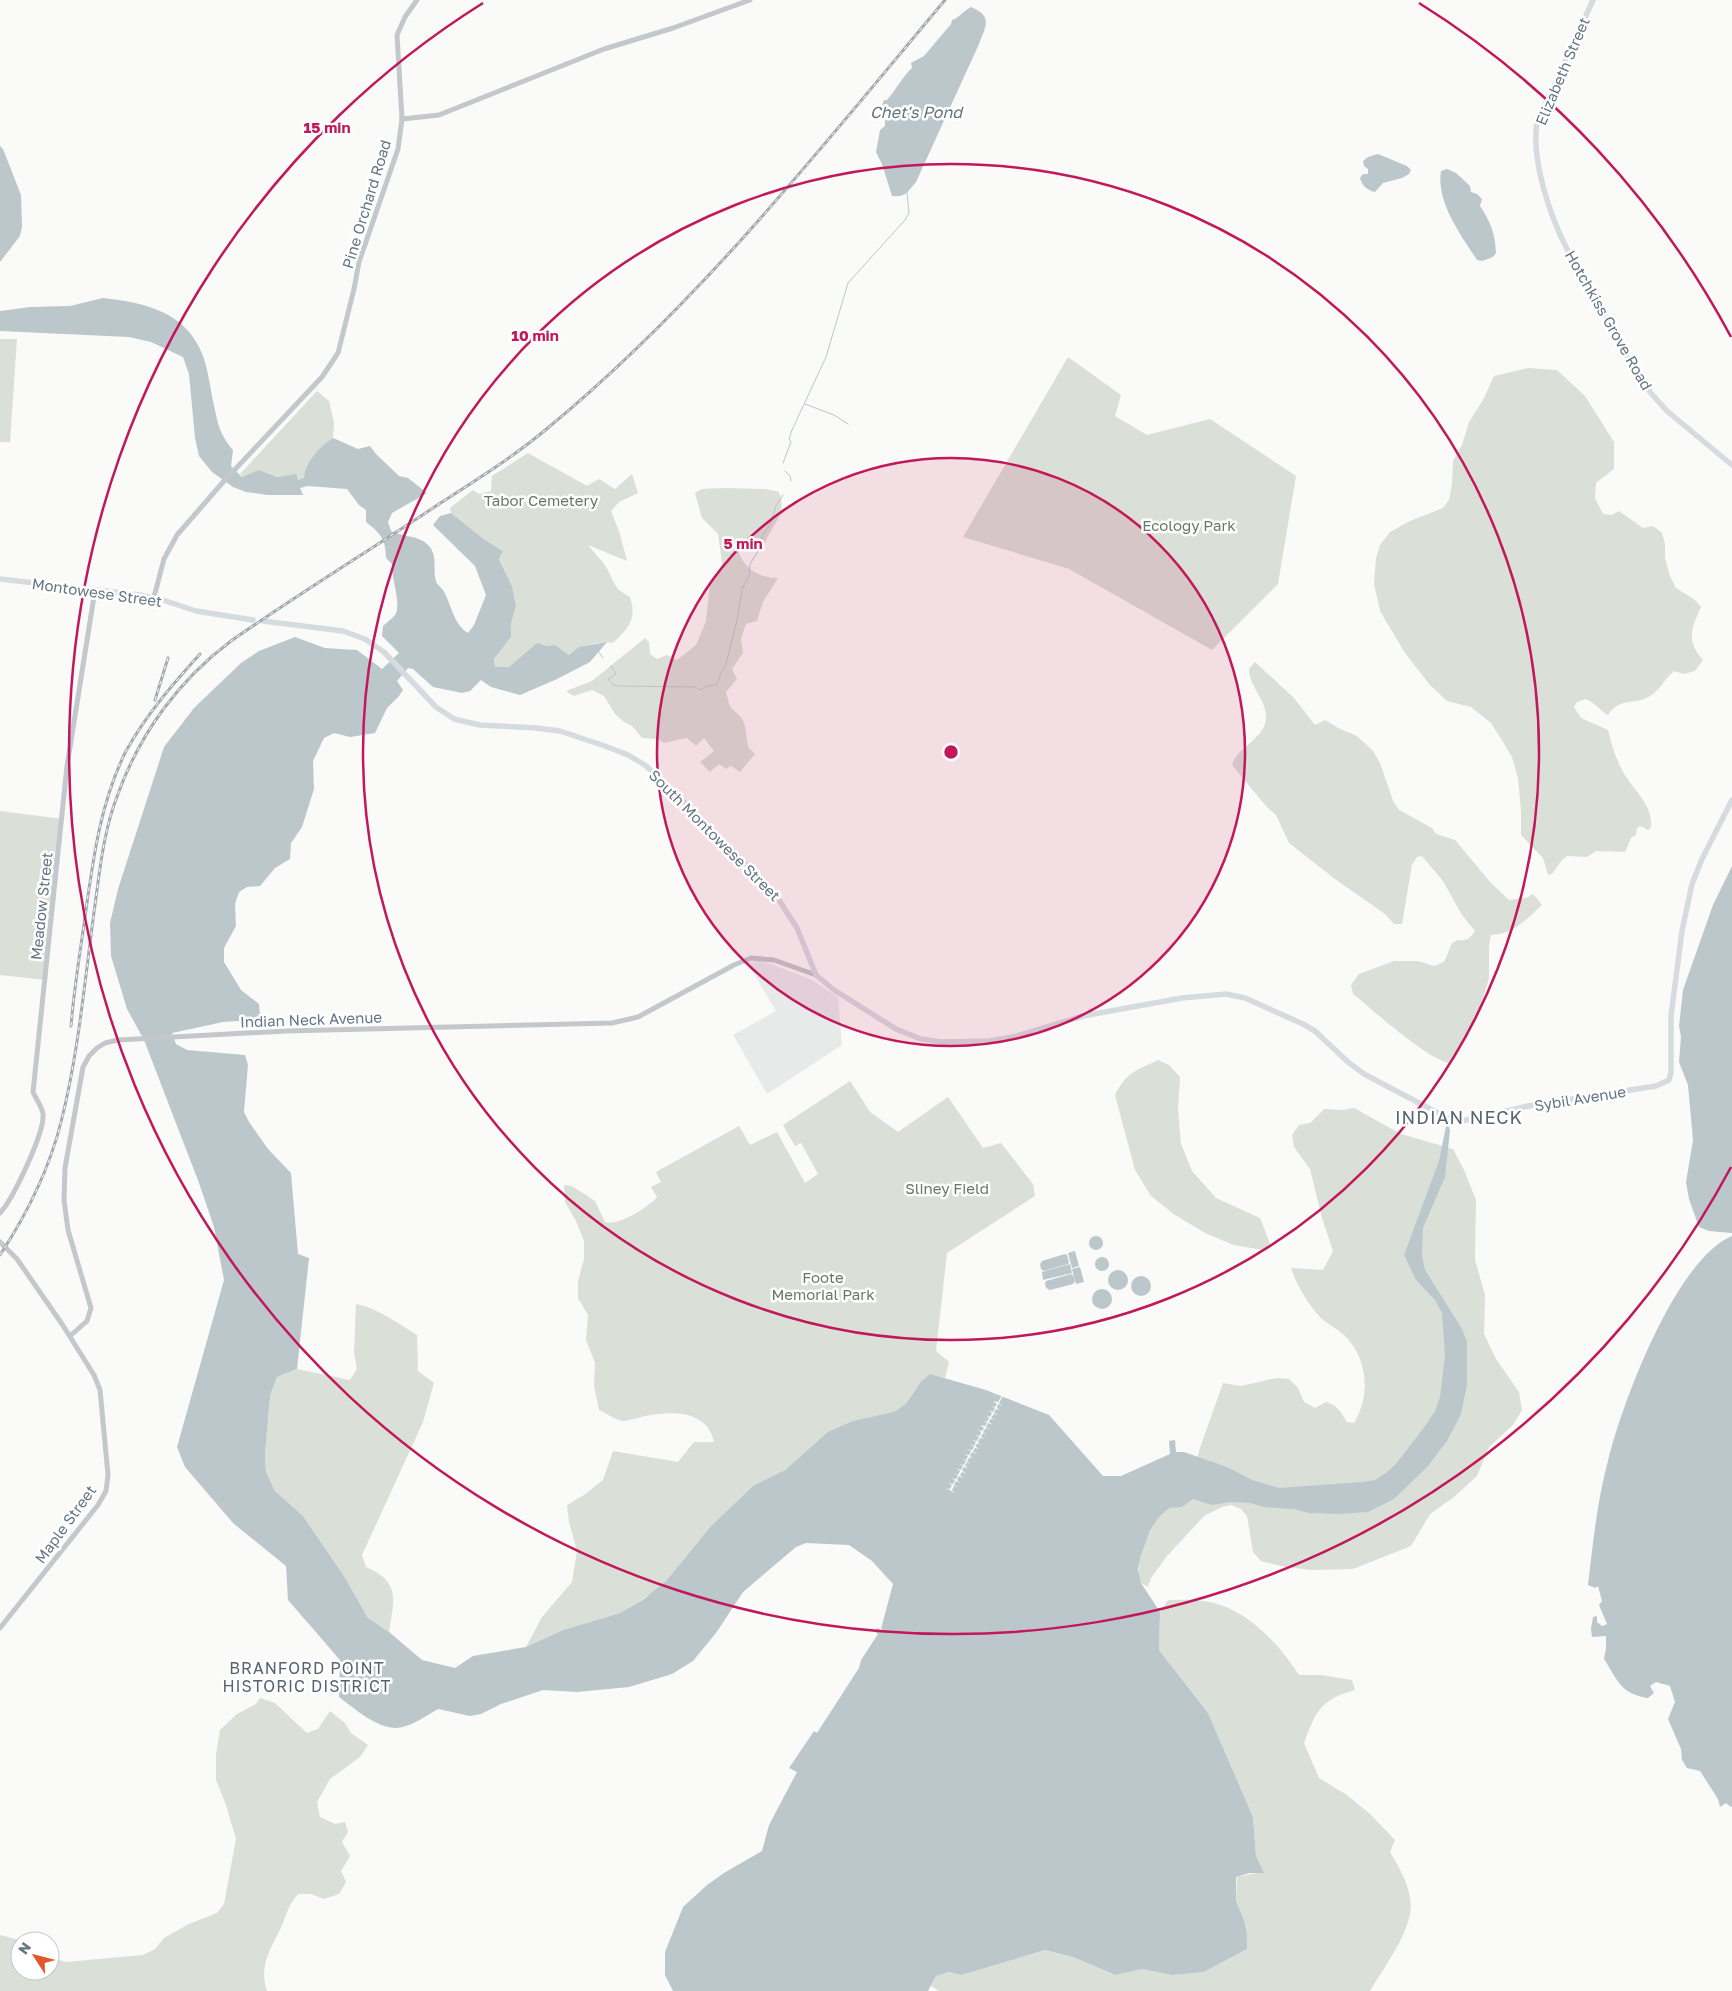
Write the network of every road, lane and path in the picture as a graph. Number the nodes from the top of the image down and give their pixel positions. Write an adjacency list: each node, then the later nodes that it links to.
1 (417, 0): 4 (street, Pine Orchard Road)
2 (750, 0): 4 (street)
3 (1593, 0): 5 (main road, Elizabeth Street)
4 (402, 119): 9 (street, Pine Orchard Road)
5 (1536, 144): 6 (main road, Hotchkiss Grove Road)
6 (1732, 465)
7 (0, 579): 8 (main road, Montowese Street)
8 (95, 590): 9 (main road, Montowese Street); 15 (street, Meadow Street)
9 (154, 597): 10 (main road, Montowese Street)
10 (253, 620)
11 (264, 621): 13 (main road, South Montowese Street)
12 (1732, 800): 14 (main road, Sybil Avenue)
13 (816, 975): 14 (main road, South Montowese Street); 17 (street, Indian Neck Avenue)
14 (1462, 1120)
15 (0, 1214)
16 (1, 1243): 17 (street, Maple Street)
17 (70, 1336): 18 (street, Maple Street)
18 (0, 1628)

